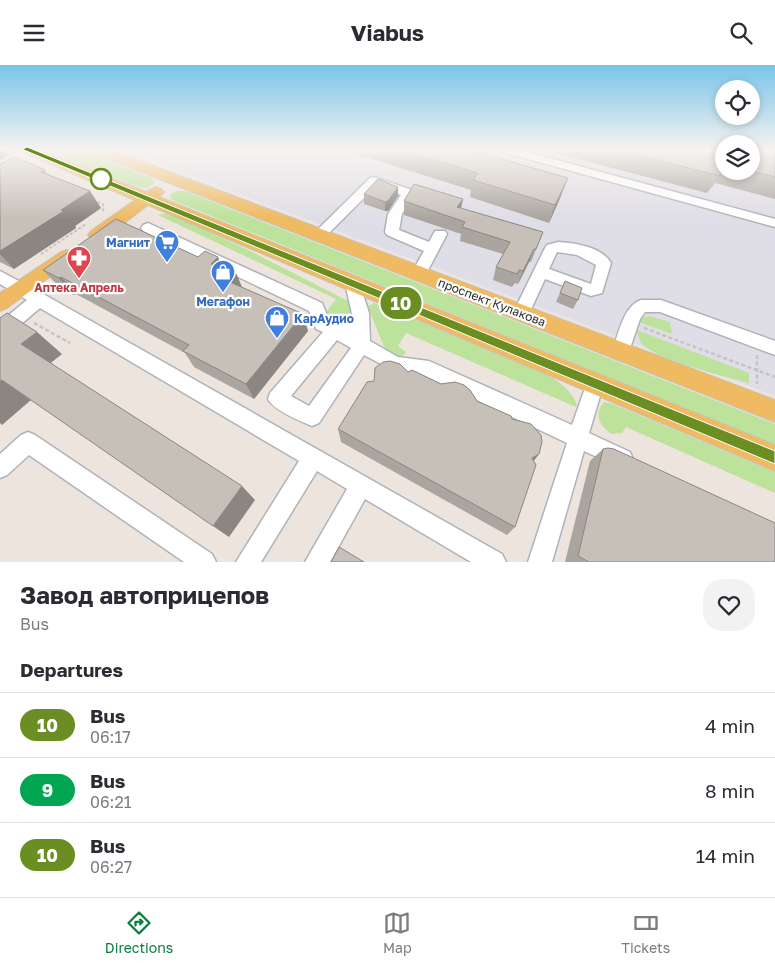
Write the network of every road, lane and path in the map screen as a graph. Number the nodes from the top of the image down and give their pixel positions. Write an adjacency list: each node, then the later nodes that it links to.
1 (84, 172): 6 (main road)
2 (156, 172): 4 (main road, проспект Кулакова)
3 (588, 172): 8 (street)
4 (174, 179): 6 (main road); 11 (main road, проспект Кулакова)
5 (86, 197): 7 (path)
6 (148, 198): 17 (main road); 18 (main road)
7 (103, 214)
8 (775, 223)
9 (148, 228): 25 (street)
10 (440, 234): 12 (street)
11 (319, 235): 12 (street); 14 (main road, проспект Кулакова)
12 (432, 249): 14 (street)
13 (541, 272): 21 (street)
14 (419, 274): 21 (main road, проспект Кулакова)
15 (0, 277): 18 (street)
16 (63, 281): 19 (path)
17 (353, 283): 23 (street); 34 (main road)
18 (20, 288): 19 (street); 20 (main road)
19 (39, 299): 22 (street); 39 (street)
20 (0, 303)
21 (520, 313): 30 (main road, проспект Кулакова)
22 (20, 316): 26 (street); 27 (path)
23 (361, 322): 25 (street); 28 (street)
24 (638, 326): 32 (path)
25 (334, 331): 28 (street); 28 (street)
26 (0, 332)
27 (70, 343)
28 (361, 345): 37 (street)
29 (775, 349): 30 (street)
30 (621, 352): 36 (main road, проспект Кулакова)
31 (757, 353): 32 (path)
32 (756, 370): 33 (path); 35 (path)
33 (775, 377)
34 (595, 383): 37 (street); 38 (main road)
35 (762, 385)
36 (775, 411)
37 (578, 438): 40 (street); 47 (street)
38 (775, 457)
39 (314, 458): 42 (street); 44 (street)
40 (641, 467)
41 (0, 468): 43 (street)
42 (361, 485): 45 (street); 46 (street)
43 (204, 562)
44 (248, 562)
45 (317, 562)
46 (494, 562)
47 (540, 562)

